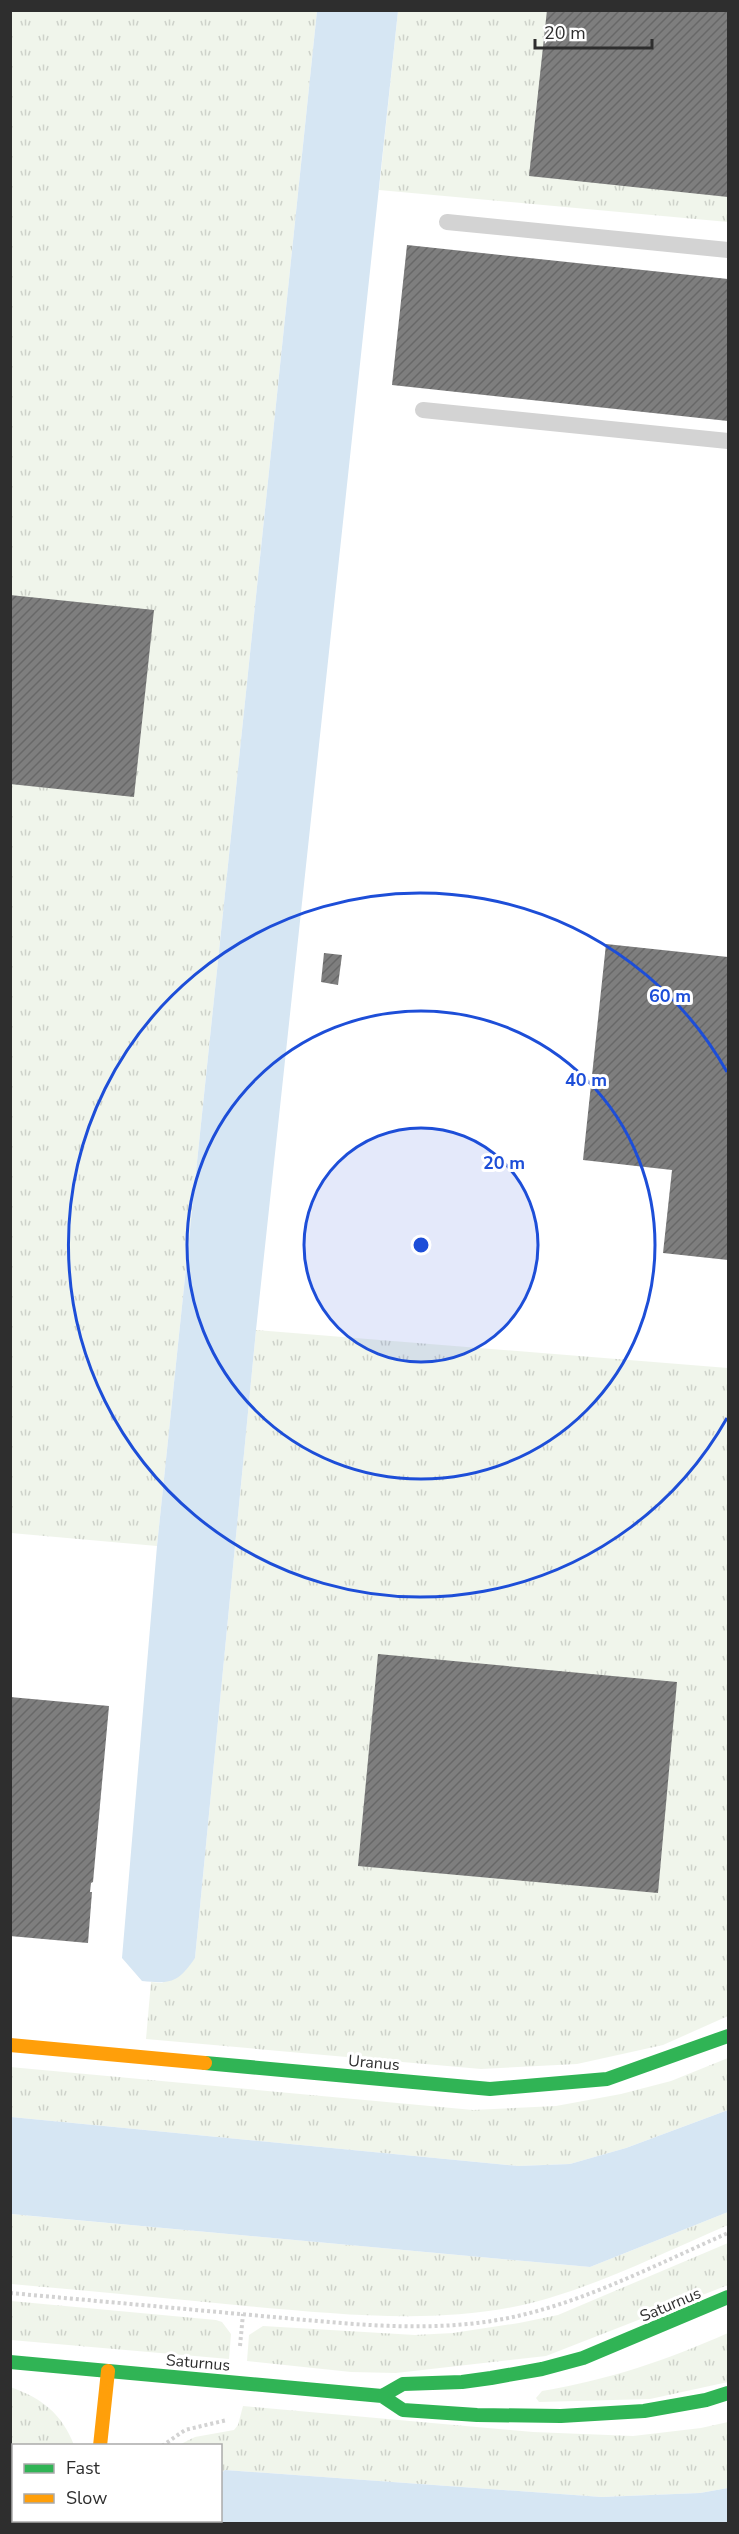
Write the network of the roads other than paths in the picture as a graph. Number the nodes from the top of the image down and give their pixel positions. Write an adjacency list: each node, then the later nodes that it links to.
1 (447, 222): 2 (lane)
2 (729, 250)
3 (423, 410): 4 (lane)
4 (729, 441)
5 (729, 2036): 6 (main road, Uranus)
6 (10, 2045)
7 (729, 2297): 11 (main road, Saturnus)
8 (10, 2362): 9 (main road, Saturnus)
9 (108, 2371): 11 (main road, Saturnus); 12 (main road)
10 (729, 2393): 11 (main road, Saturnus)
11 (382, 2396)
12 (100, 2444)

